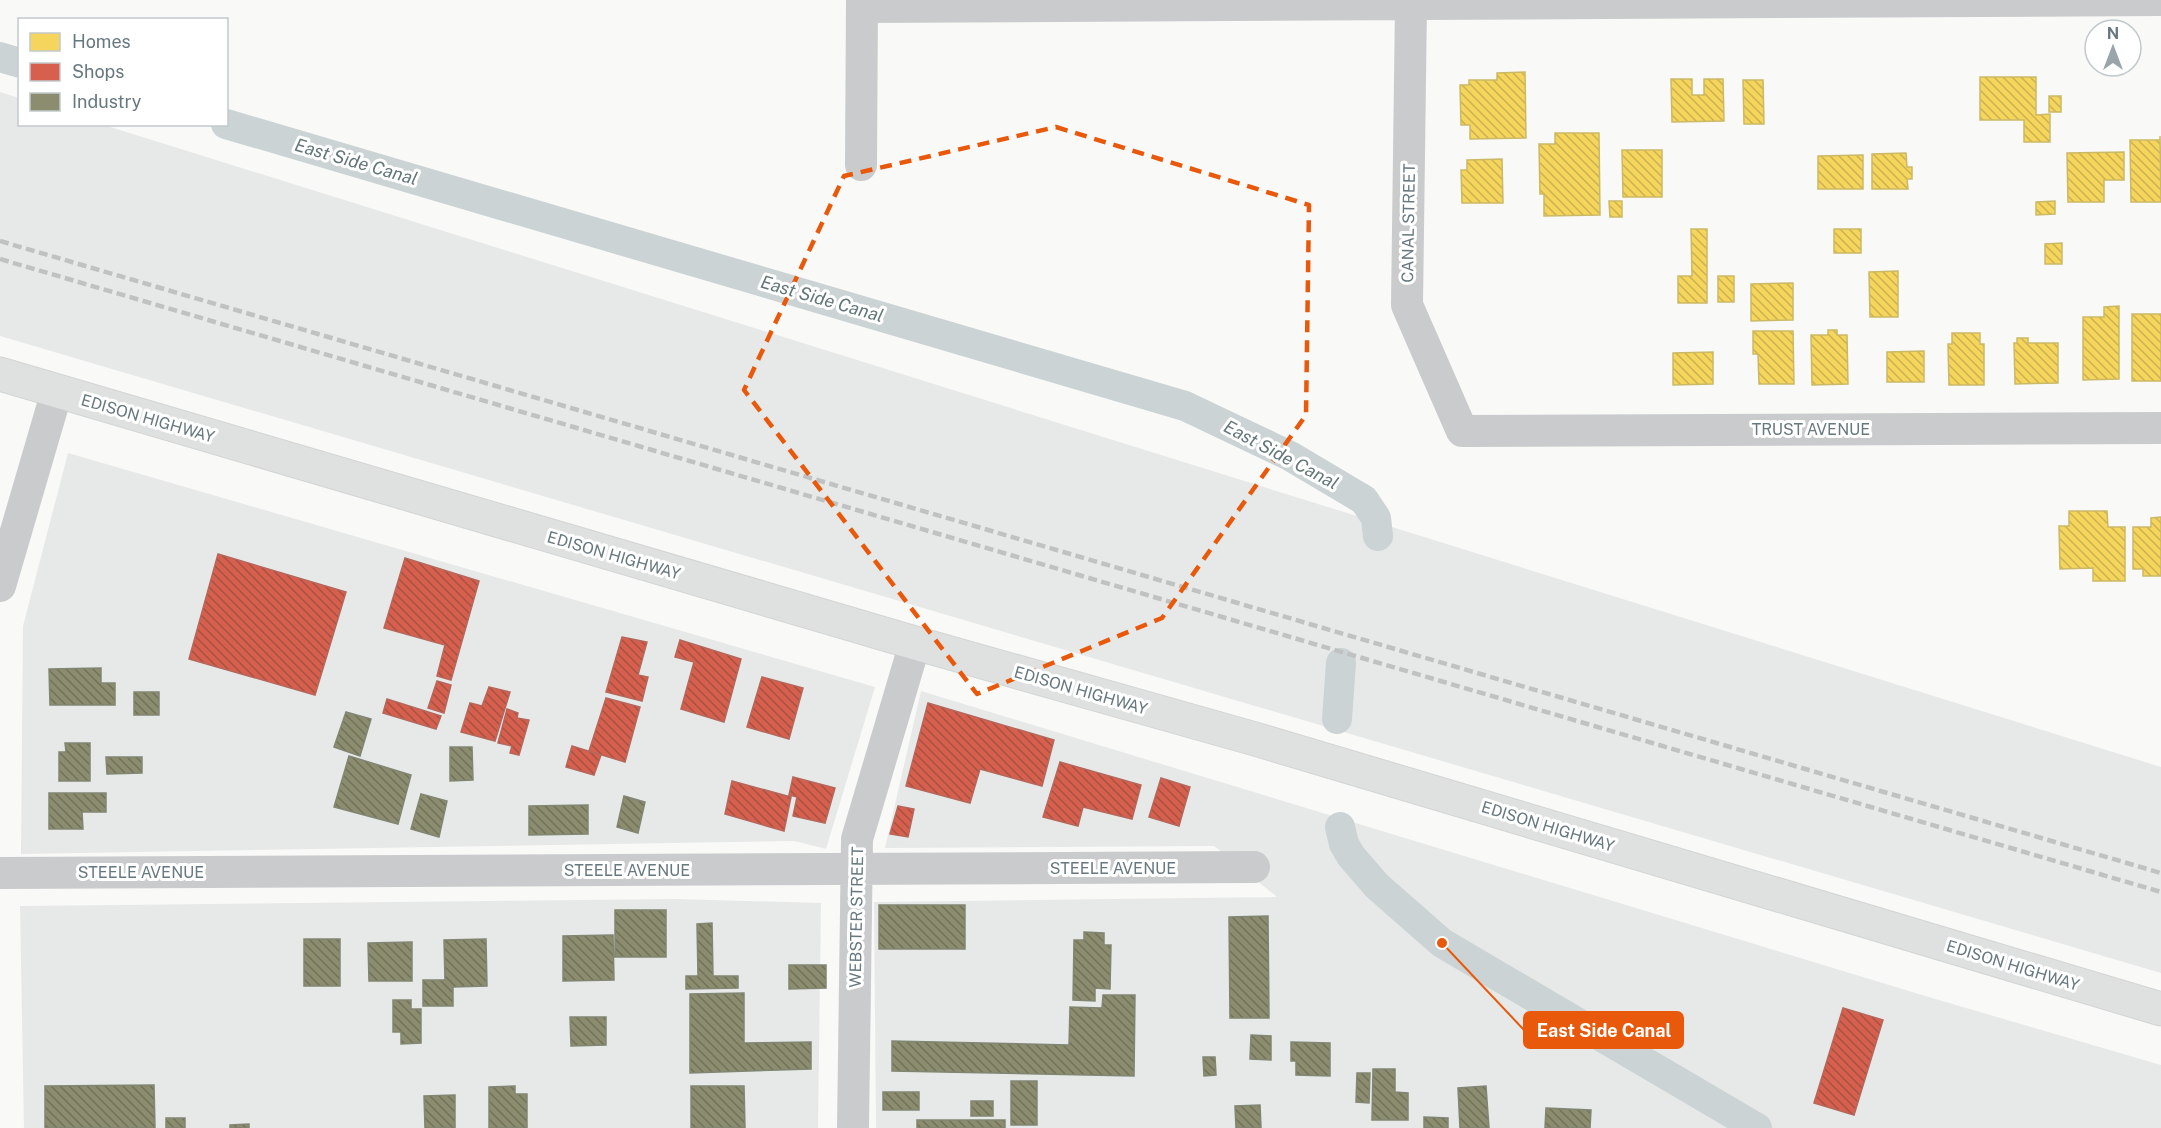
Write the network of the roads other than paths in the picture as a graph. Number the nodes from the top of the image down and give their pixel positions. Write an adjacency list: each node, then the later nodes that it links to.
1 (2161, 0): 3 (street)
2 (862, 3): 3 (street); 4 (street)
3 (1411, 4): 8 (street, CANAL STREET)
4 (861, 165)
5 (0, 374): 6 (main road, EDISON HIGHWAY)
6 (57, 391): 9 (street); 10 (main road, EDISON HIGHWAY)
7 (2161, 428): 8 (street, TRUST AVENUE)
8 (1462, 431)
9 (0, 586)
10 (915, 643): 12 (street, WEBSTER STREET); 14 (main road, EDISON HIGHWAY)
11 (1254, 867): 12 (street, STEELE AVENUE)
12 (857, 869): 13 (street, STEELE AVENUE); 15 (street, WEBSTER STREET)
13 (0, 873)
14 (2161, 1009)
15 (853, 1128)

